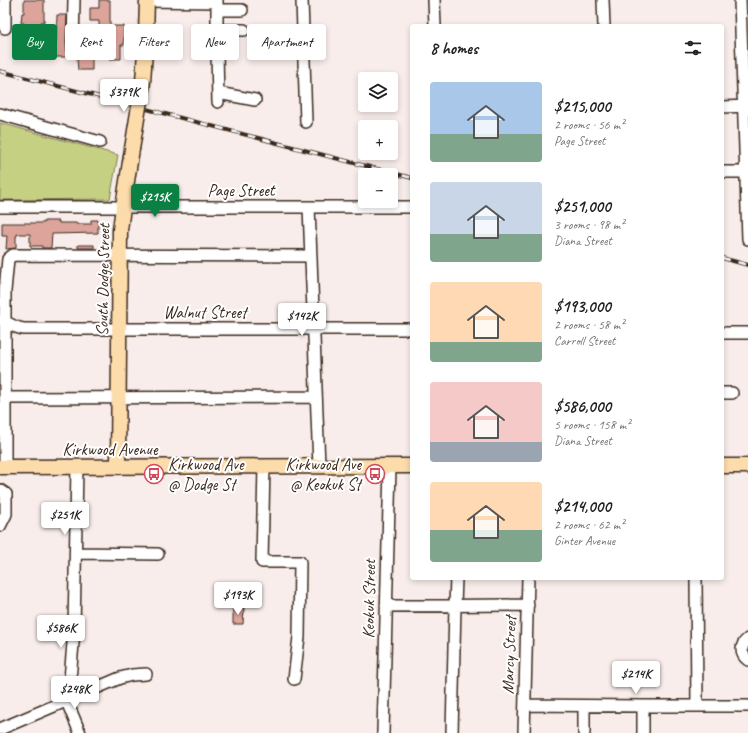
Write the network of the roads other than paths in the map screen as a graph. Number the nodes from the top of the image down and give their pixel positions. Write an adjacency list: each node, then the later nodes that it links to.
1 (5, 0): 14 (street)
2 (74, 0): 10 (street)
3 (302, 0): 22 (street)
4 (434, 0): 12 (street)
5 (603, 0): 13 (street)
6 (740, 0): 20 (street)
7 (147, 1): 8 (street); 27 (main road, South Dodge Street, bridge)
8 (217, 4): 9 (street); 11 (street)
9 (242, 10)
10 (74, 24)
11 (217, 24)
12 (435, 24)
13 (604, 24)
14 (3, 26)
15 (239, 30): 16 (street)
16 (244, 30)
17 (217, 60): 18 (street)
18 (255, 100)
19 (724, 106): 20 (street)
20 (746, 106): 25 (street)
21 (0, 114): 23 (street)
22 (306, 122)
23 (100, 142)
24 (724, 172): 25 (street)
25 (746, 172): 30 (street)
26 (0, 207): 27 (street, Page Street)
27 (123, 207): 28 (street, Page Street); 31 (main road, South Dodge Street)
28 (309, 207): 29 (street, Page Street); 32 (street)
29 (410, 207)
30 (748, 238)
31 (120, 255): 32 (street); 33 (street); 35 (main road, South Dodge Street)
32 (311, 256): 34 (street)
33 (3, 320): 35 (street, Walnut Street); 41 (street)
34 (314, 328): 35 (street, Walnut Street); 36 (street, Walnut Street); 40 (street)
35 (120, 329): 39 (main road, South Dodge Street)
36 (410, 329)
37 (724, 333): 38 (street)
38 (748, 333)
39 (119, 397): 40 (street); 41 (street); 42 (main road, South Dodge Street)
40 (316, 397): 44 (street)
41 (6, 398): 49 (street)
42 (118, 466): 43 (main road, Kirkwood Avenue); 50 (main road, Kirkwood Avenue)
43 (264, 466): 44 (main road, Kirkwood Avenue); 64 (street)
44 (319, 466): 45 (main road, Kirkwood Avenue)
45 (390, 466): 46 (main road, Kirkwood Avenue); 59 (street, Keokuk Street)
46 (410, 466)
47 (724, 466): 48 (main road)
48 (748, 466)
49 (3, 467): 50 (main road, Kirkwood Avenue)
50 (77, 467): 53 (street)
51 (0, 490): 52 (street)
52 (0, 526)
53 (76, 553): 54 (street); 65 (street)
54 (158, 554)
55 (456, 580): 60 (street)
56 (528, 580): 58 (street, Marcy Street)
57 (696, 580): 69 (street)
58 (528, 605): 60 (street); 66 (street, Marcy Street)
59 (386, 606): 60 (street); 73 (street, Keokuk Street)
60 (455, 606): 74 (street)
61 (748, 639): 62 (street)
62 (748, 660)
63 (146, 674): 65 (street)
64 (294, 679)
65 (69, 700): 71 (street); 72 (street)
66 (525, 705): 67 (street); 75 (street, Marcy Street)
67 (584, 706): 68 (street); 76 (street)
68 (643, 706): 69 (street); 77 (street)
69 (697, 706): 70 (street)
70 (748, 706)
71 (0, 729)
72 (80, 733)
73 (383, 733)
74 (452, 733)
75 (524, 733)
76 (584, 733)
77 (643, 733)

